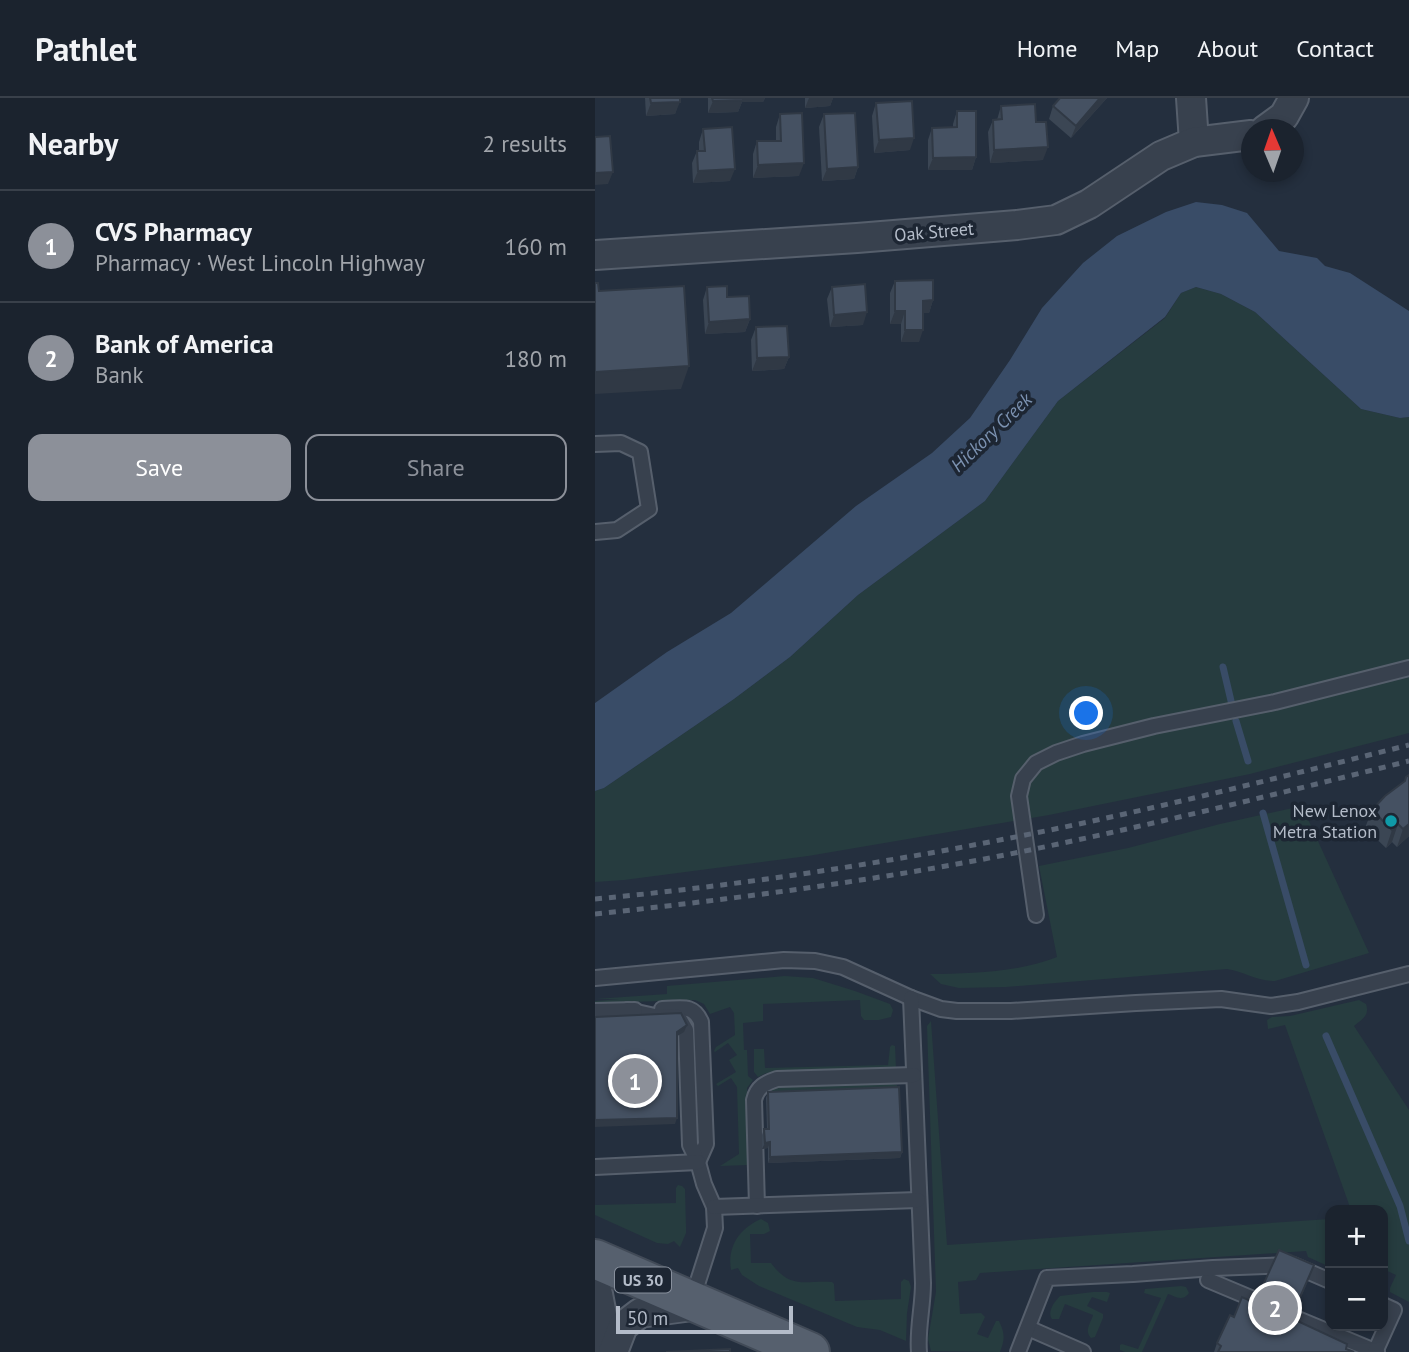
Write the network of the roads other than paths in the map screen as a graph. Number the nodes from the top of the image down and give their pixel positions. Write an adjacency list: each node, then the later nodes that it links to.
1 (1191, 98): 5 (street)
2 (1294, 98): 3 (street)
3 (1280, 119)
4 (1241, 136): 5 (street, Oak Street)
5 (1194, 142): 6 (street, Oak Street)
6 (595, 255)
7 (595, 444): 8 (lane)
8 (595, 532)
9 (1409, 668): 10 (lane)
10 (1036, 915)
11 (1409, 974): 13 (lane)
12 (595, 978): 13 (lane)
13 (911, 998): 15 (lane)
14 (595, 1011): 16 (lane)
15 (914, 1075): 18 (lane); 19 (lane)
16 (698, 1162): 17 (lane); 20 (lane)
17 (595, 1167)
18 (918, 1200): 19 (lane); 34 (lane)
19 (757, 1206): 20 (lane)
20 (715, 1207): 26 (lane)
21 (595, 1259): 26 (main road, US 30)
22 (1325, 1279): 30 (lane)
23 (1208, 1280): 25 (lane)
24 (595, 1289): 32 (street)
25 (1258, 1301)
26 (696, 1303): 32 (street); 33 (main road, US 30)
27 (1388, 1307): 29 (lane)
28 (1293, 1317): 37 (lane)
29 (1388, 1324)
30 (1028, 1328): 35 (lane); 36 (lane)
31 (1385, 1331): 37 (lane)
32 (611, 1352)
33 (810, 1352)
34 (919, 1352)
35 (1018, 1352)
36 (1083, 1352)
37 (1376, 1352)

